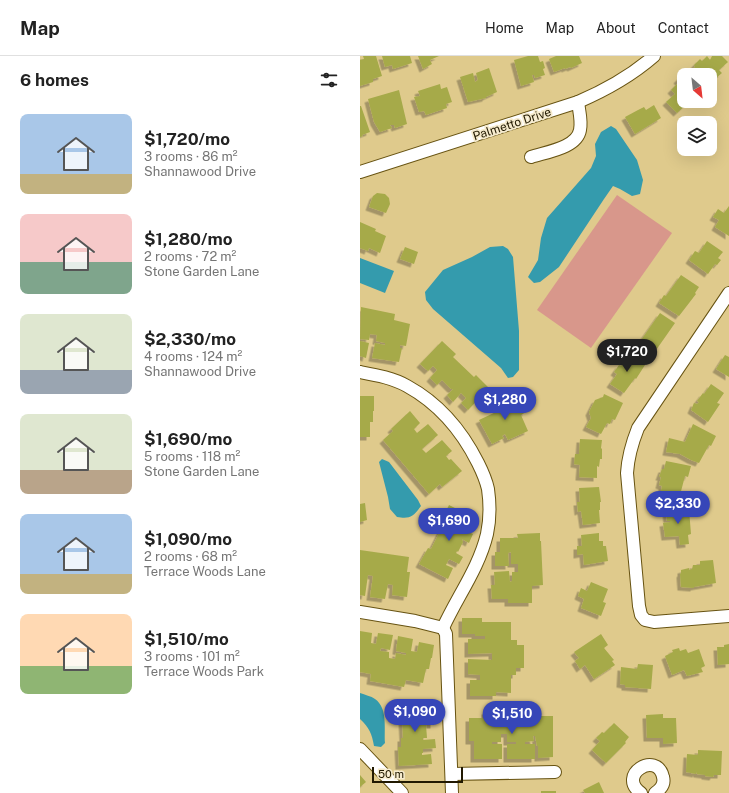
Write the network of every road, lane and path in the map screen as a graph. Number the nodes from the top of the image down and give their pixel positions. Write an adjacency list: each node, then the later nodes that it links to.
1 (654, 56): 2 (street, Palmetto Drive)
2 (578, 102): 3 (street); 4 (street, Palmetto Drive)
3 (531, 157)
4 (360, 172)
5 (729, 293): 8 (street)
6 (360, 372): 9 (street)
7 (360, 612): 9 (street)
8 (729, 616)
9 (443, 628): 12 (street)
10 (360, 749): 14 (street)
11 (555, 772): 12 (street)
12 (452, 774): 15 (street)
13 (659, 792): 16 (street)
14 (402, 793)
15 (452, 793)
16 (641, 793)

